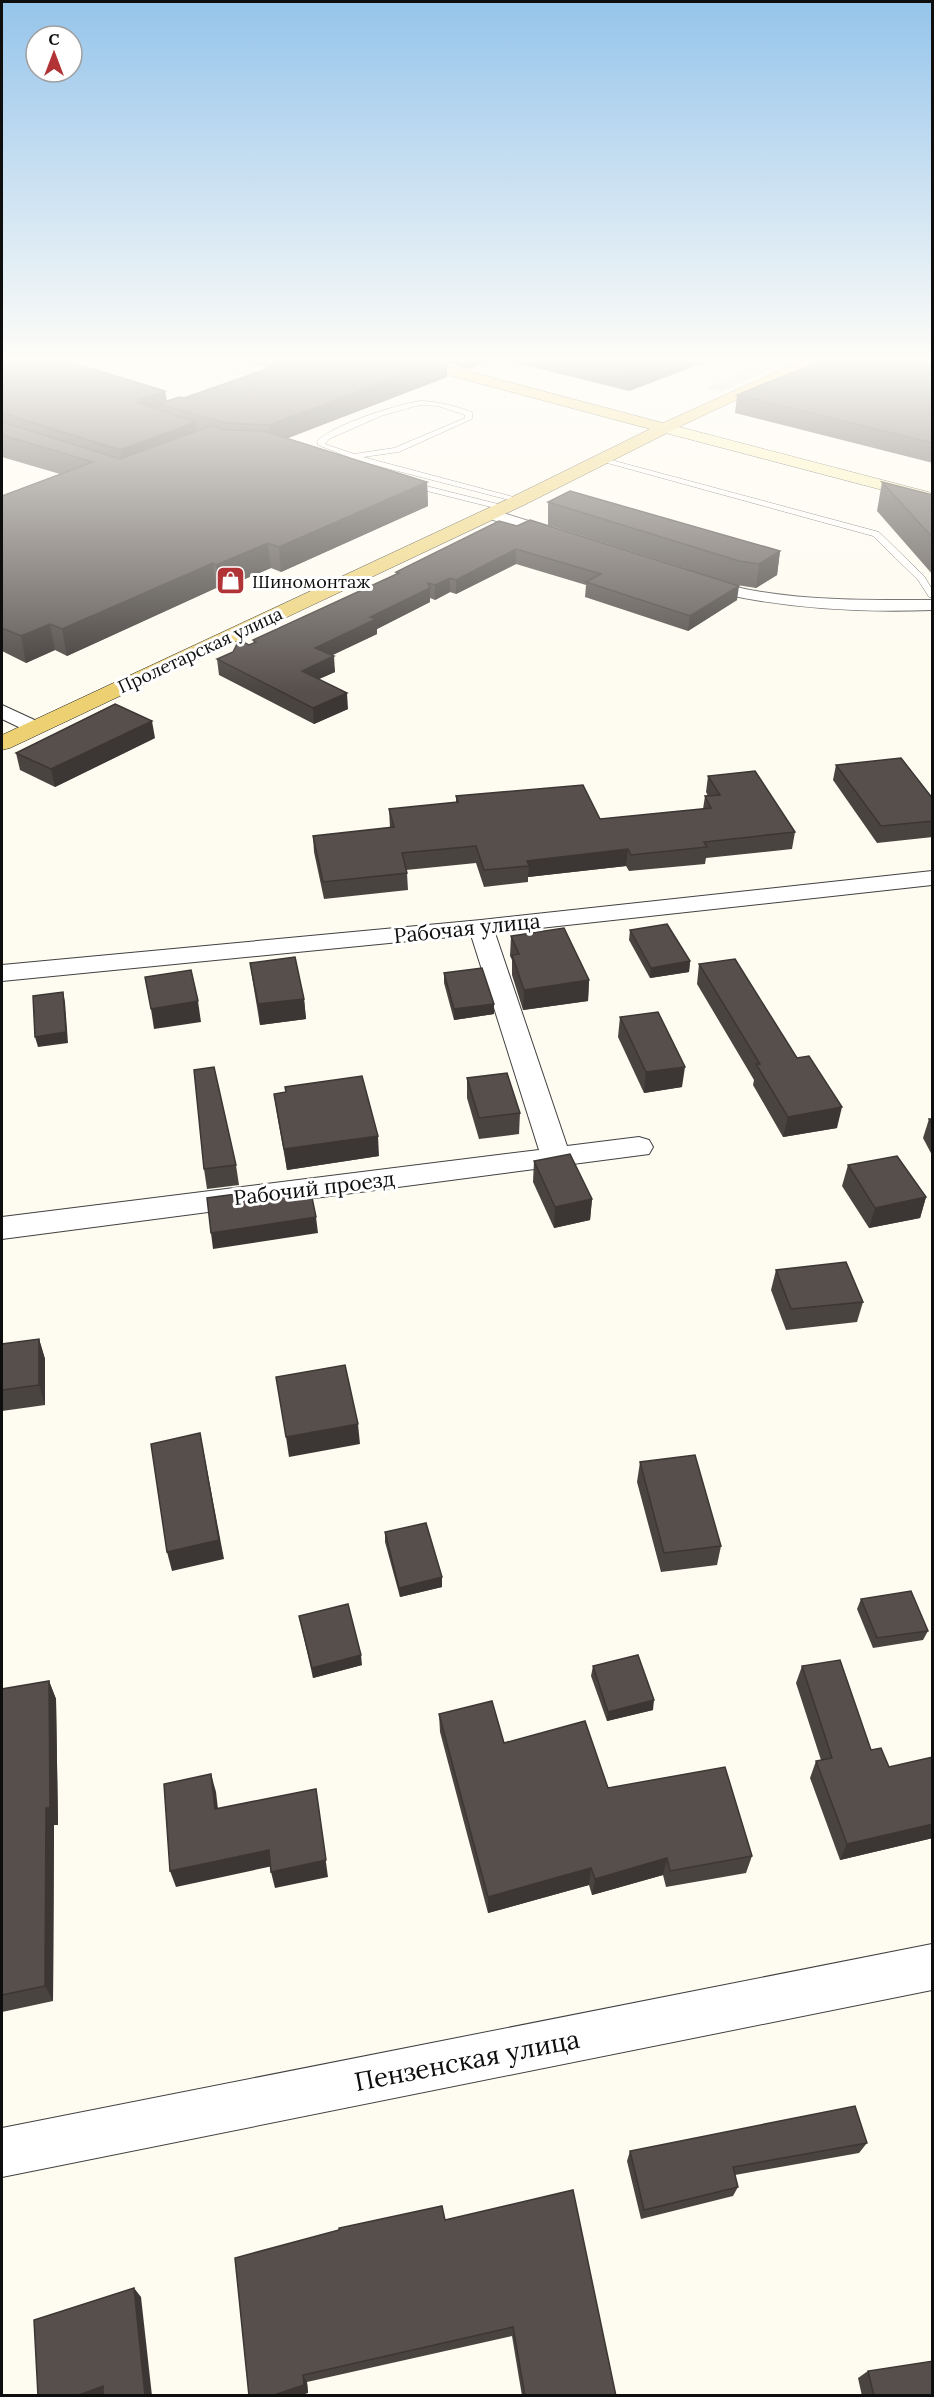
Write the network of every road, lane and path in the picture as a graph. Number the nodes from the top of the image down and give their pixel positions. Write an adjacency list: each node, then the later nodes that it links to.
1 (391, 469): 7 (lane)
2 (583, 469): 7 (main road, Пролетарская улица)
3 (639, 469): 10 (lane)
4 (821, 469): 6 (main road)
5 (402, 483): 7 (lane)
6 (933, 498)
7 (503, 508): 8 (street); 13 (main road, Пролетарская улица)
8 (574, 541)
9 (686, 578): 11 (street)
10 (933, 595)
11 (933, 605)
12 (2, 711): 13 (street)
13 (34, 728): 14 (main road, Пролетарская улица)
14 (2, 743)
15 (933, 878): 16 (street, Рабочая улица)
16 (481, 927): 17 (street, Рабочая улица); 19 (street)
17 (2, 973)
18 (639, 1147): 19 (street, Рабочий проезд)
19 (556, 1157): 20 (street, Рабочий проезд)
20 (2, 1228)
21 (933, 1967): 22 (street, Пензенская улица)
22 (2, 2153)

